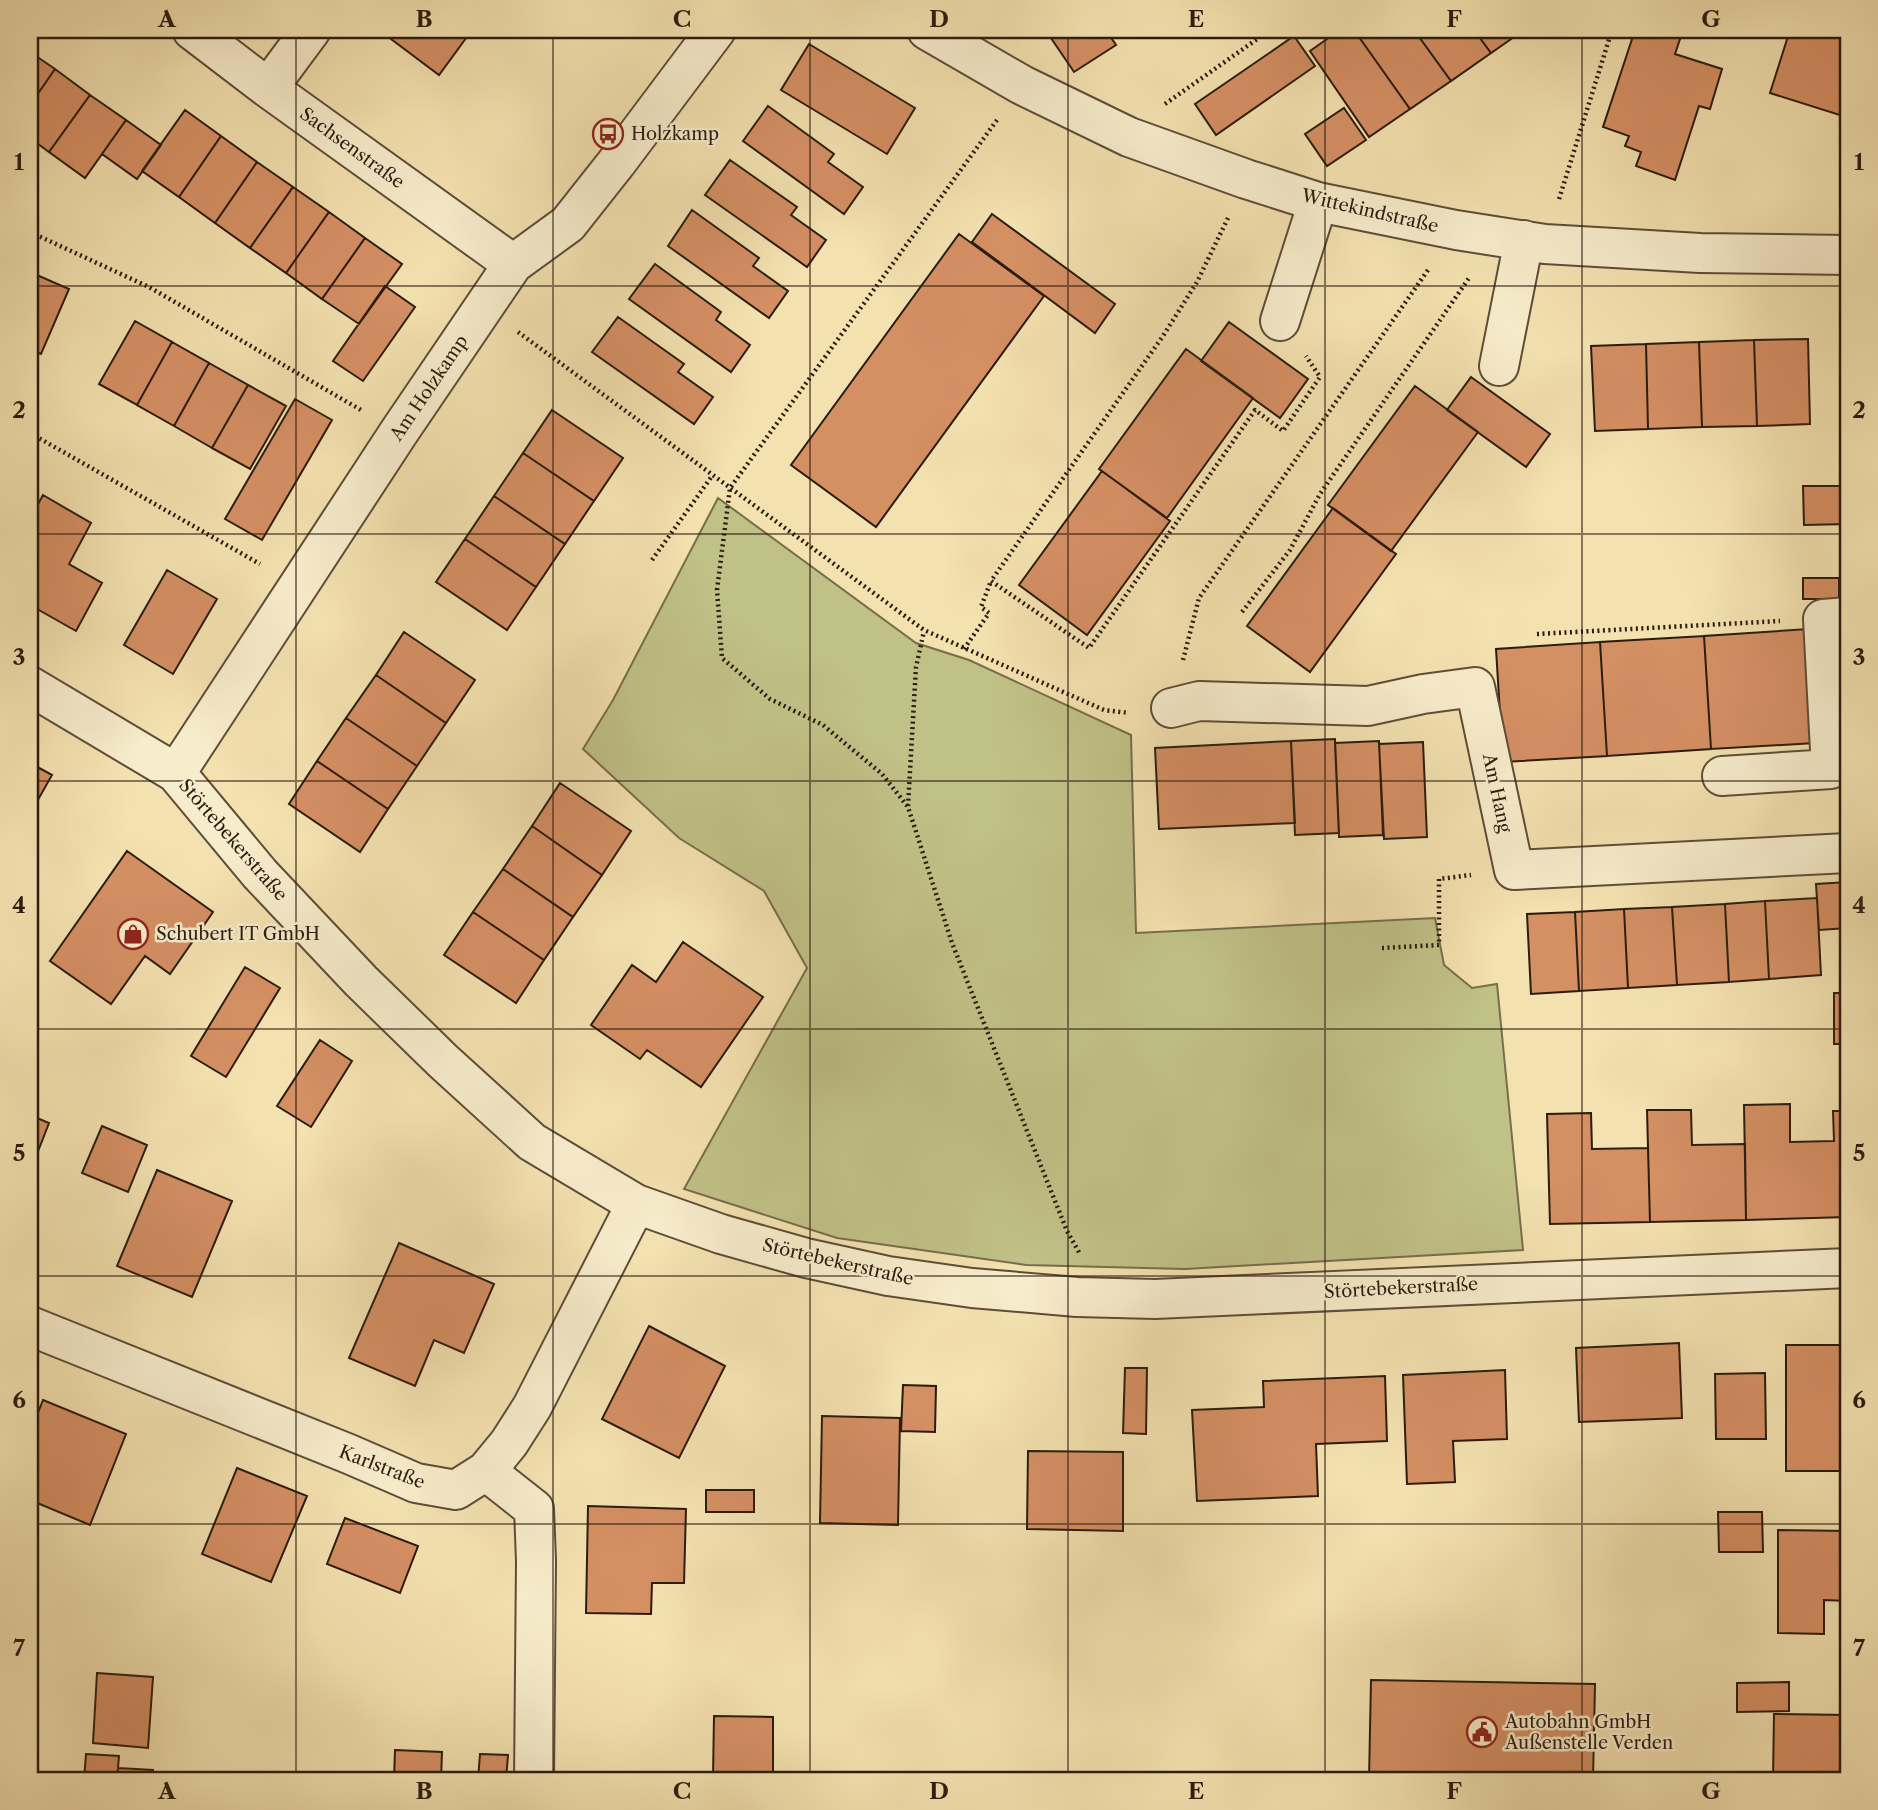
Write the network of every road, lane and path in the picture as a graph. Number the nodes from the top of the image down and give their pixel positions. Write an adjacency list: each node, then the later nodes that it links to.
1 (192, 30): 8 (street, Sachsenstraße)
2 (311, 30): 8 (street)
3 (716, 30): 16 (street, Am Holzkamp)
4 (927, 30): 7 (street, Wittekindstraße)
5 (1270, 30): 9 (path)
6 (1612, 30): 14 (path)
7 (1022, 85): 9 (street, Wittekindstraße); 23 (path)
8 (268, 88): 16 (street, Sachsenstraße)
9 (1129, 136): 10 (street, Wittekindstraße)
10 (1246, 178): 11 (street, Wittekindstraße); 25 (path)
11 (1318, 202): 12 (street, Wittekindstraße); 18 (street)
12 (1456, 230): 14 (street, Wittekindstraße); 33 (path)
13 (30, 232): 20 (path)
14 (1522, 240): 15 (street, Wittekindstraße); 19 (street); 27 (path)
15 (1848, 255)
16 (513, 264): 17 (street, Am Holzkamp)
17 (484, 307): 20 (street, Am Holzkamp); 22 (path)
18 (1280, 321): 25 (path)
19 (1499, 366)
20 (399, 432): 26 (street, Am Holzkamp)
21 (30, 433): 26 (path)
22 (712, 476): 23 (path); 24 (path)
23 (730, 488): 29 (path); 36 (path)
24 (652, 560)
25 (992, 580): 31 (path)
26 (298, 586): 34 (street, Am Holzkamp)
27 (1242, 612)
28 (1836, 618): 30 (path); 35 (street)
29 (924, 630): 31 (path); 36 (path)
30 (1537, 634)
31 (964, 649): 33 (path)
32 (30, 686): 34 (street, Störtebekerstraße)
33 (1171, 708): 38 (street, Am Hang)
34 (176, 773): 40 (street, Störtebekerstraße)
35 (1722, 776)
36 (908, 807): 42 (path)
37 (1848, 853): 38 (street)
38 (1514, 870): 39 (path)
39 (1382, 948)
40 (636, 1204): 42 (street, Störtebekerstraße); 44 (street, Karlstraße)
41 (1848, 1268): 42 (street, Störtebekerstraße)
42 (1106, 1298)
43 (30, 1326): 44 (street, Karlstraße)
44 (486, 1471): 45 (street)
45 (534, 1780)

